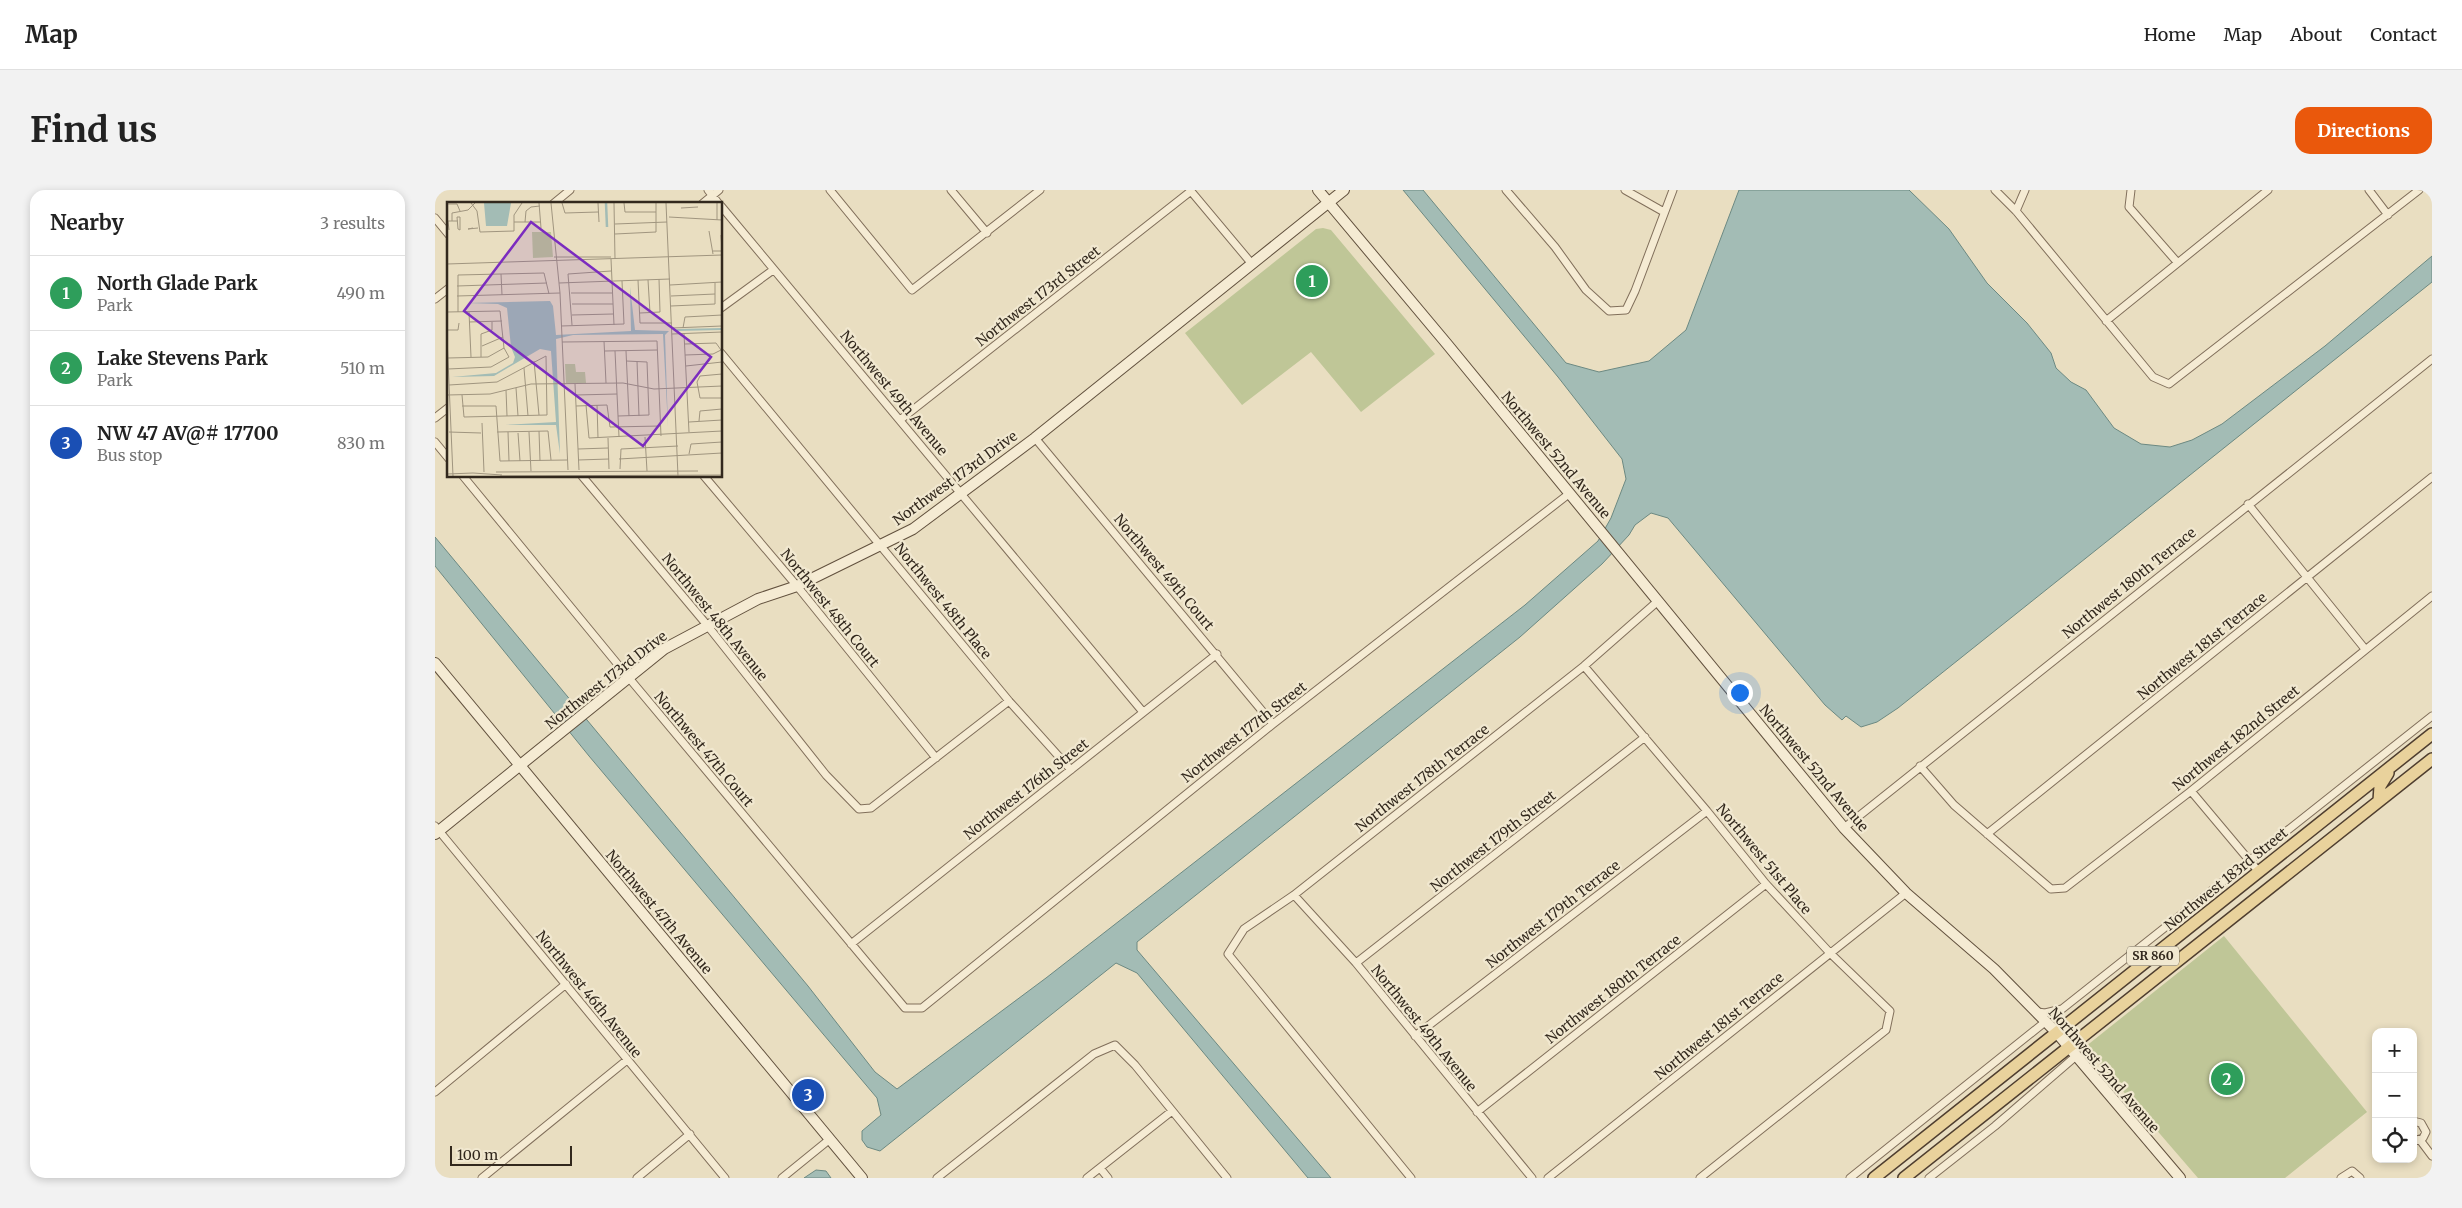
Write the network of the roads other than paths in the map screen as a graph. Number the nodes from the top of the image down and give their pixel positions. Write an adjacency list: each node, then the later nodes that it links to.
1 (570, 190): 19 (street)
2 (719, 190): 18 (street)
3 (830, 190): 27 (street)
4 (951, 190): 27 (street)
5 (1040, 190): 27 (street)
6 (1318, 190): 20 (street, Northwest 52nd Avenue)
7 (1344, 190): 20 (street, Northwest 173rd Drive)
8 (1506, 190): 23 (street)
9 (1625, 190): 23 (street)
10 (1673, 190): 23 (street)
11 (1995, 190): 22 (street)
12 (2025, 190): 22 (street)
13 (2131, 190): 28 (street)
14 (2268, 190): 28 (street)
15 (2369, 190): 24 (street)
16 (2419, 190): 24 (street)
17 (1190, 191): 29 (street); 39 (street, Northwest 173rd Street)
18 (710, 193)
19 (555, 202)
20 (1328, 202): 29 (street, Northwest 173rd Drive); 48 (street, Northwest 52nd Avenue)
21 (723, 209): 30 (street, Northwest 49th Avenue)
22 (2017, 211): 34 (street)
23 (1664, 212)
24 (2388, 215): 34 (street)
25 (435, 218): 26 (street)
26 (447, 233)
27 (987, 233)
28 (2177, 262): 34 (street)
29 (1252, 264): 40 (street, Northwest 173rd Drive)
30 (773, 270): 33 (street); 39 (street, Northwest 49th Avenue)
31 (447, 290): 32 (street)
32 (435, 299)
33 (723, 307)
34 (2105, 321)
35 (723, 355): 50 (street, Northwest 48th Place)
36 (2432, 360): 49 (street, Northwest 180th Terrace)
37 (447, 409): 38 (street)
38 (435, 418)
39 (900, 420): 47 (street, Northwest 49th Avenue)
40 (1035, 438): 47 (street, Northwest 173rd Drive); 57 (street, Northwest 49th Court)
41 (435, 442): 42 (street)
42 (447, 457)
43 (2432, 477): 51 (street, Northwest 181st Terrace)
44 (465, 478): 60 (street, Northwest 47th Court)
45 (585, 478): 55 (street, Northwest 48th Avenue)
46 (706, 478): 52 (street, Northwest 48th Court)
47 (962, 493): 50 (street, Northwest 173rd Drive); 62 (street, Northwest 49th Avenue)
48 (1570, 493): 54 (street, Northwest 52nd Avenue); 64 (street, Northwest 177th Street)
49 (2248, 504): 51 (street); 71 (street, Northwest 180th Terrace)
50 (881, 546): 52 (street, Northwest 173rd Drive); 61 (street, Northwest 48th Place)
51 (2309, 576): 56 (street); 78 (street, Northwest 181st Terrace)
52 (797, 586): 55 (street, Northwest 173rd Drive); 67 (street, Northwest 48th Court)
53 (2432, 596): 56 (street, Northwest 182nd Street)
54 (1658, 601): 59 (street, Northwest 178th Terrace); 76 (street, Northwest 52nd Avenue)
55 (707, 625): 60 (street, Northwest 173rd Drive); 67 (street, Northwest 48th Avenue)
56 (2365, 649): 73 (street, Northwest 182nd Street)
57 (1217, 654): 62 (street, Northwest 176th Street); 64 (street, Northwest 49th Court)
58 (435, 663): 70 (street, Northwest 47th Avenue)
59 (1584, 666): 66 (street, Northwest 51st Place); 83 (street, Northwest 178th Terrace)
60 (629, 678): 70 (street, Northwest 173rd Drive); 84 (street, Northwest 47th Court)
61 (1009, 701): 67 (street); 72 (street, Northwest 48th Place)
62 (1143, 712): 72 (street, Northwest 176th Street)
63 (2432, 716): 79 (street)
64 (1273, 724): 88 (street, Northwest 177th Street)
65 (2432, 734): 69 (main road, Northwest 183rd Street / SR 860)
66 (1645, 737): 75 (street, Northwest 51st Place); 86 (street, Northwest 179th Street)
67 (936, 758)
68 (2432, 759): 74 (main road, SR 860)
69 (2395, 763): 74 (main road); 80 (main road, Northwest 183rd Street / SR 860)
70 (521, 766): 77 (street, Northwest 173rd Drive); 100 (street, Northwest 47th Avenue)
71 (1920, 766): 76 (street, Northwest 180th Terrace); 78 (street)
72 (1071, 770): 84 (street, Northwest 176th Street)
73 (2191, 791): 78 (street, Northwest 182nd Street); 79 (street)
74 (2379, 801): 93 (main road, SR 860)
75 (1707, 811): 81 (street, Northwest 51st Place); 92 (street, Northwest 179th Terrace)
76 (1844, 828): 82 (street, Northwest 52nd Avenue)
77 (436, 830): 87 (street, Northwest 46th Avenue)
78 (1987, 834)
79 (2250, 862): 80 (street); 89 (street)
80 (2259, 872): 91 (main road, Northwest 183rd Street / SR 860)
81 (1766, 884): 85 (street, Northwest 51st Place); 97 (street, Northwest 180th Terrace)
82 (1906, 893): 85 (street, Northwest 181st Terrace); 89 (street, Northwest 52nd Avenue)
83 (1294, 895): 86 (street, Northwest 49th Avenue); 114 (street, Northwest 178th Terrace)
84 (851, 944): 88 (street, Northwest 47th Court)
85 (1830, 953): 116 (street, Northwest 181st Terrace); 117 (street, Northwest 51st Place)
86 (1356, 963): 92 (street, Northwest 49th Avenue)
87 (565, 984): 94 (street, Northwest 46th Avenue); 95 (street)
88 (937, 995)
89 (2034, 1011): 90 (street, Northwest 52nd Avenue)
90 (2045, 1022): 91 (street, Northwest 52nd Avenue); 118 (street)
91 (2057, 1033): 93 (street, Northwest 52nd Avenue); 103 (main road, Northwest 183rd Street / SR 860)
92 (1415, 1036): 97 (street, Northwest 49th Avenue)
93 (2073, 1052): 121 (main road, SR 860); 122 (street); 123 (street, Northwest 52nd Avenue)
94 (627, 1060): 99 (street, Northwest 46th Avenue); 105 (street)
95 (435, 1092)
96 (1172, 1111): 104 (street); 110 (street); 113 (street)
97 (1477, 1112): 115 (street, Northwest 49th Avenue)
98 (2417, 1122): 101 (street)
99 (690, 1134): 106 (street); 107 (street, Northwest 46th Avenue)
100 (830, 1139): 108 (street); 109 (street, Northwest 47th Avenue)
101 (2417, 1141): 102 (street)
102 (2432, 1156)
103 (1892, 1164): 119 (main road, Northwest 183rd Street / SR 860); 120 (main road)
104 (1099, 1168): 111 (street); 112 (street)
105 (483, 1178)
106 (637, 1178)
107 (725, 1178)
108 (782, 1178)
109 (863, 1178)
110 (937, 1178)
111 (1087, 1178)
112 (1108, 1178)
113 (1227, 1178)
114 (1411, 1178)
115 (1532, 1178)
116 (1548, 1178)
117 (1700, 1178)
118 (1850, 1178)
119 (1874, 1178)
120 (1884, 1178)
121 (1904, 1178)
122 (1929, 1178)
123 (2180, 1178)
124 (2341, 1178): 125 (street)
125 (2360, 1178)

